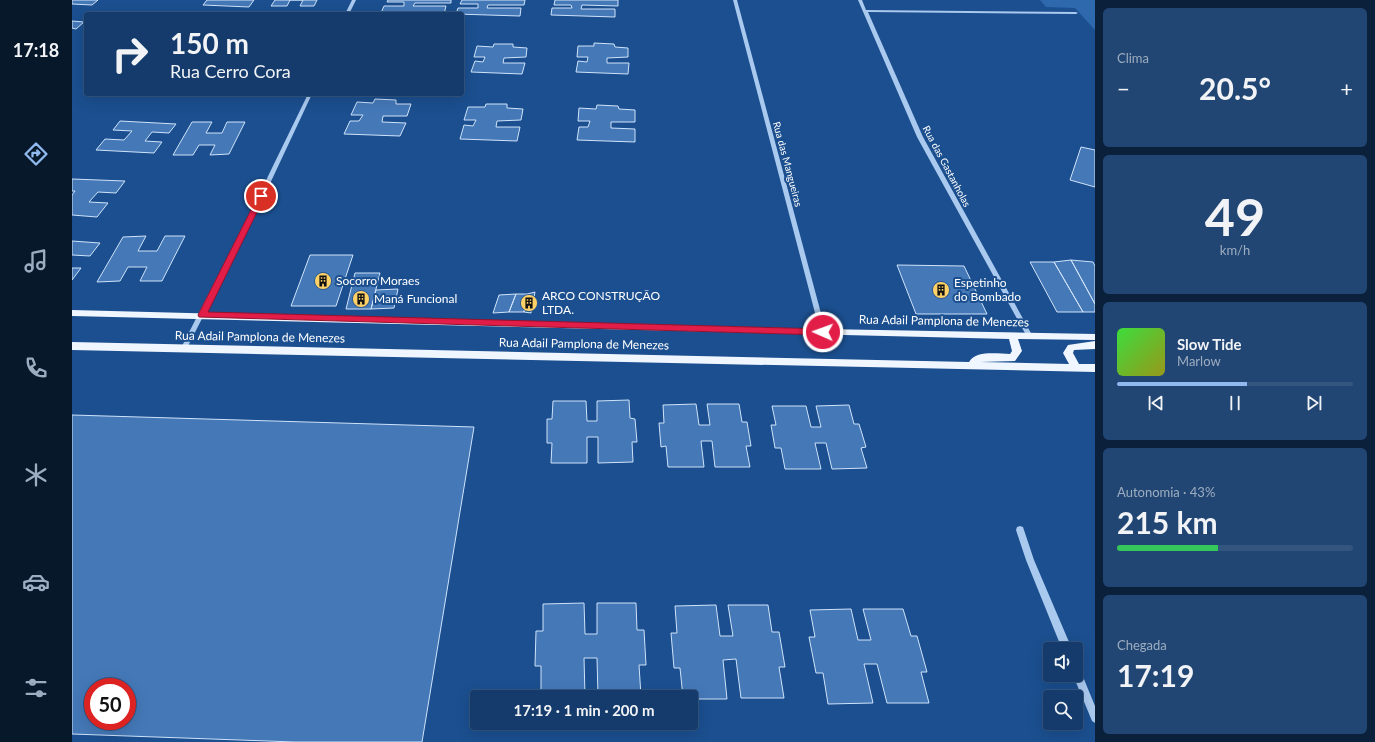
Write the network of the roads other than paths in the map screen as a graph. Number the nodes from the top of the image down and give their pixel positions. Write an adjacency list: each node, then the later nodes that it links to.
1 (354, 0): 5 (street)
2 (735, 0): 10 (street, Rua das Mangueiras)
3 (860, 0): 4 (street, Rua das Gastanholas)
4 (865, 11): 6 (street); 12 (street, Rua das Gastanholas)
5 (348, 12)
6 (1076, 13)
7 (309, 96): 9 (street)
8 (72, 313): 9 (main road, Rua Adail Pamplona de Menezes)
9 (202, 315): 10 (main road, Rua Adail Pamplona de Menezes); 16 (street)
10 (823, 332): 11 (main road, Rua Adail Pamplona de Menezes)
11 (1012, 335): 12 (main road, Rua Adail Pamplona de Menezes); 17 (main road)
12 (1030, 335): 13 (main road, Rua Adail Pamplona de Menezes)
13 (1095, 337)
14 (1095, 345): 18 (main road)
15 (72, 346): 16 (main road, Rua Adail Pamplona de Menezes)
16 (184, 348): 17 (main road, Rua Adail Pamplona de Menezes)
17 (972, 365): 18 (main road, Rua Adail Pamplona de Menezes)
18 (1076, 368): 19 (main road, Rua Adail Pamplona de Menezes)
19 (1095, 368)
20 (1020, 530): 21 (street)
21 (1064, 642)
22 (1081, 682): 23 (street)
23 (1095, 718)

